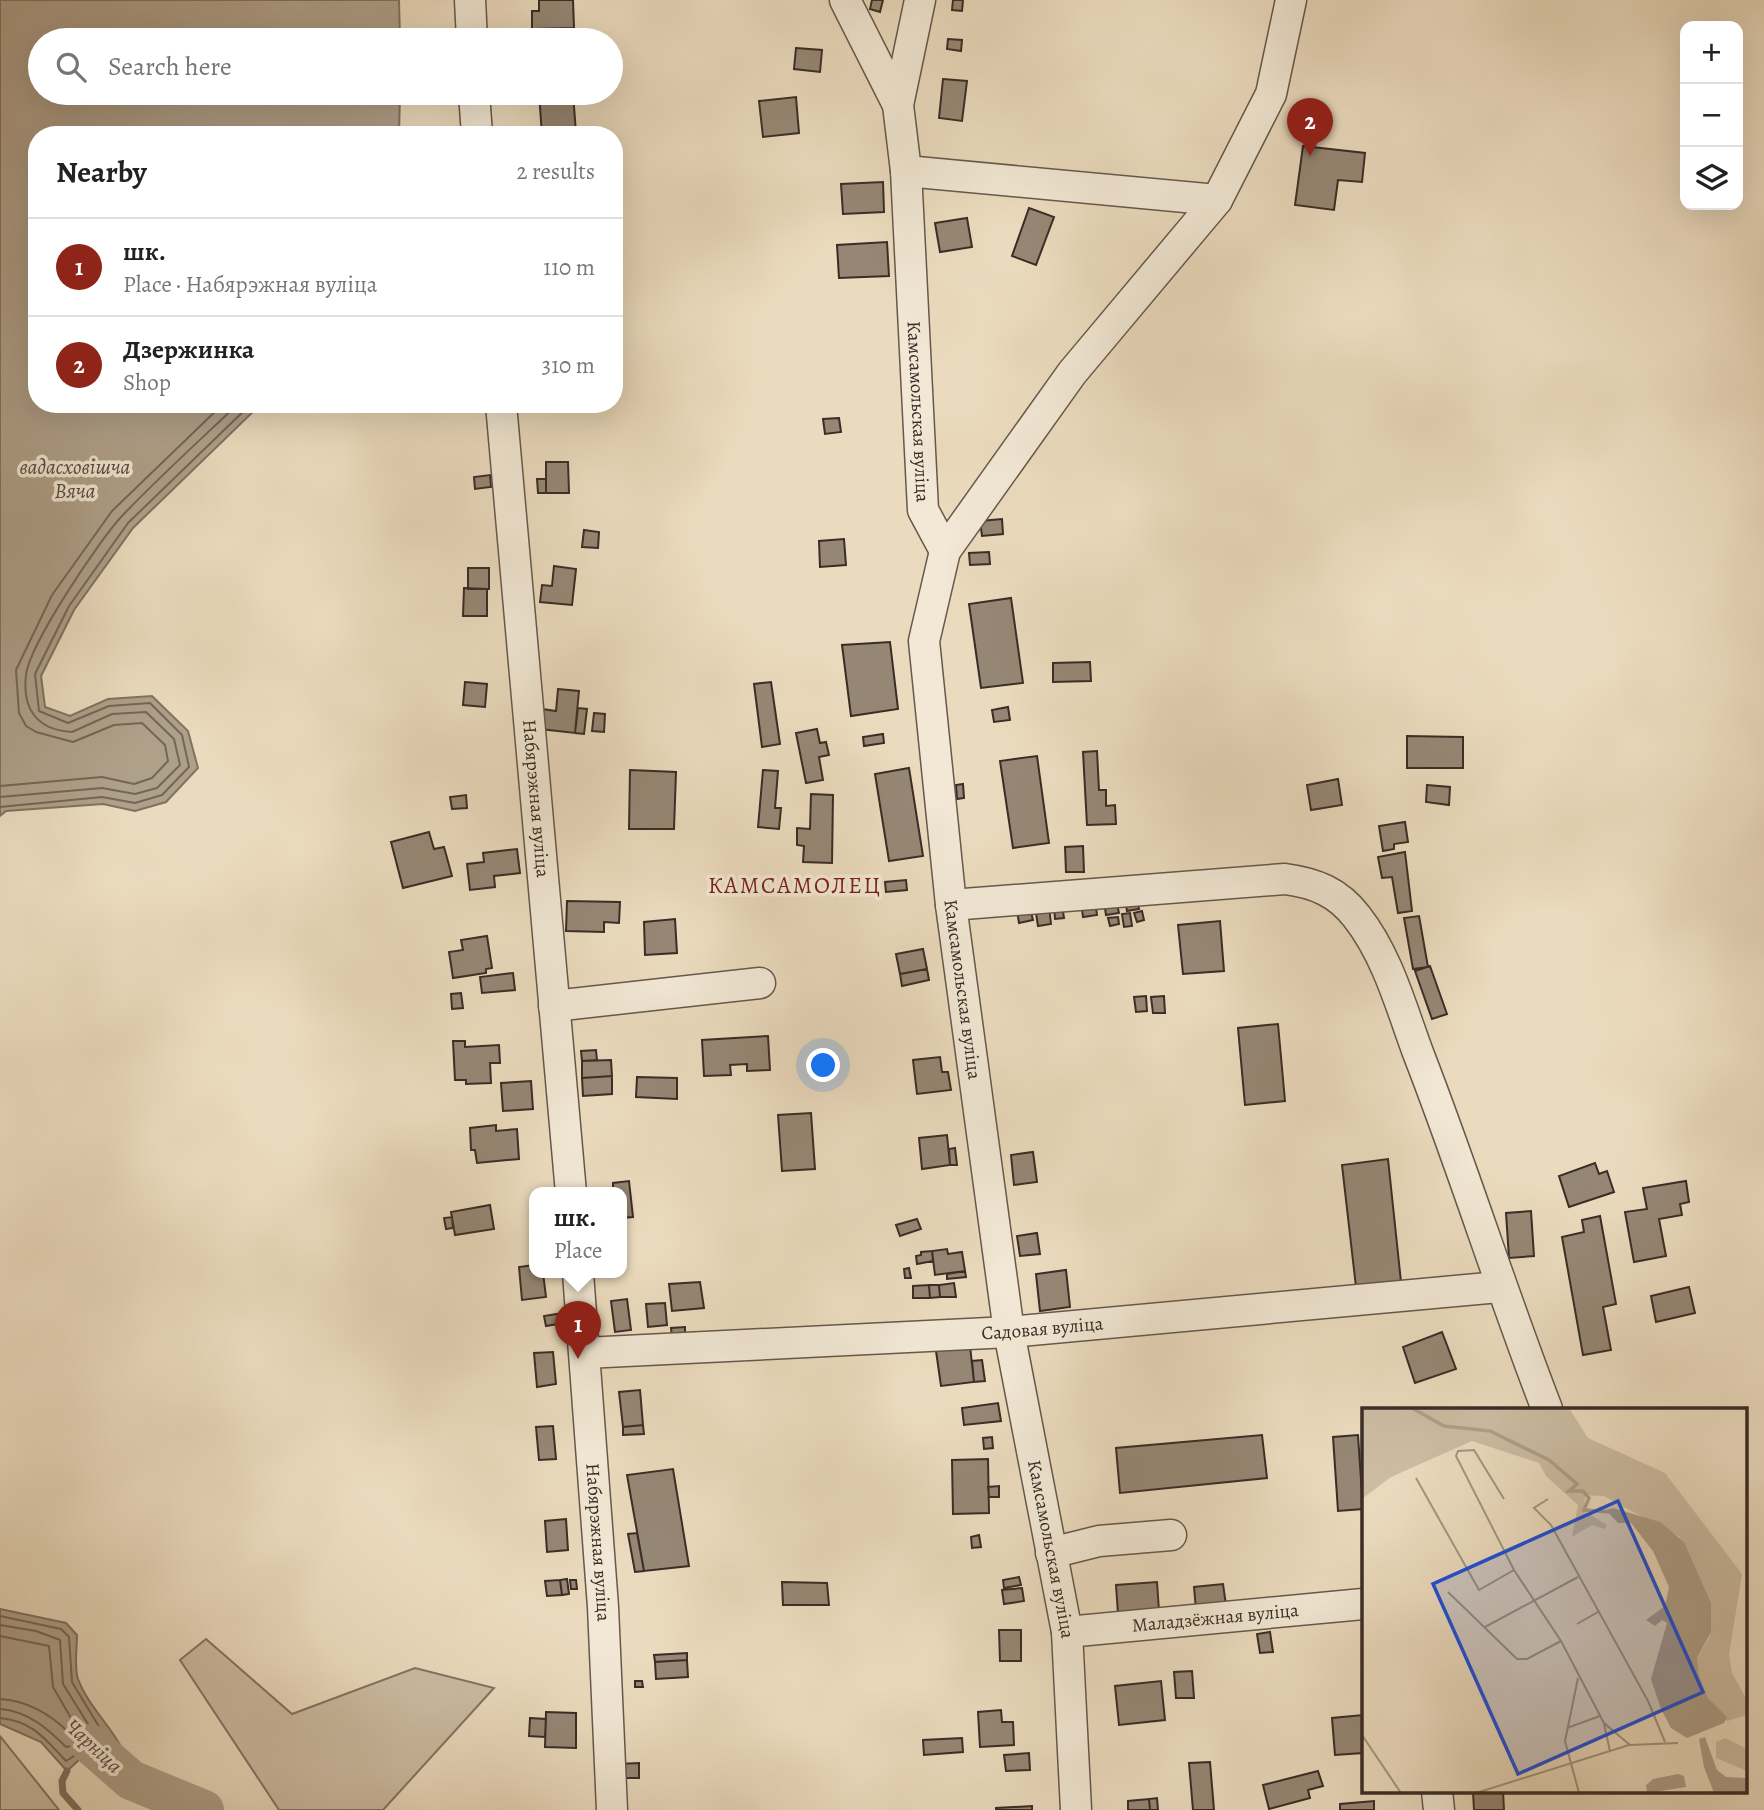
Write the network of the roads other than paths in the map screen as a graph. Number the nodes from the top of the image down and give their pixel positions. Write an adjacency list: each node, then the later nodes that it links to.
1 (470, 0): 5 (street)
2 (845, 0): 7 (street)
3 (920, 0): 7 (street)
4 (1291, 0): 10 (street)
5 (471, 28)
6 (475, 105): 8 (street)
7 (898, 105): 9 (street, Камсамольская вуліца)
8 (476, 126)
9 (906, 171): 10 (street); 12 (street, Камсамольская вуліца)
10 (1217, 200): 12 (street)
11 (502, 413): 15 (street, Набярэжная вуліца)
12 (945, 551): 13 (street, Камсамольская вуліца)
13 (951, 905): 18 (street); 19 (street, Камсамольская вуліца)
14 (760, 983): 15 (street)
15 (554, 1006): 16 (street, Набярэжная вуліца)
16 (569, 1187)
17 (578, 1278): 20 (street, Набярэжная вуліца)
18 (1500, 1287): 19 (street, Садовая вуліца); 21 (street)
19 (1009, 1332): 20 (street, Садовая вуліца); 23 (street, Камсамольская вуліца)
20 (585, 1353): 27 (street, Набярэжная вуліца)
21 (1547, 1408)
22 (1171, 1535): 23 (street)
23 (1051, 1553): 25 (street, Камсамольская вуліца)
24 (1362, 1604): 25 (street, Маладзёжная вуліца)
25 (1067, 1632): 28 (street, Камсамольская вуліца)
26 (1437, 1792): 29 (street)
27 (612, 1810)
28 (1076, 1810)
29 (1439, 1810)

